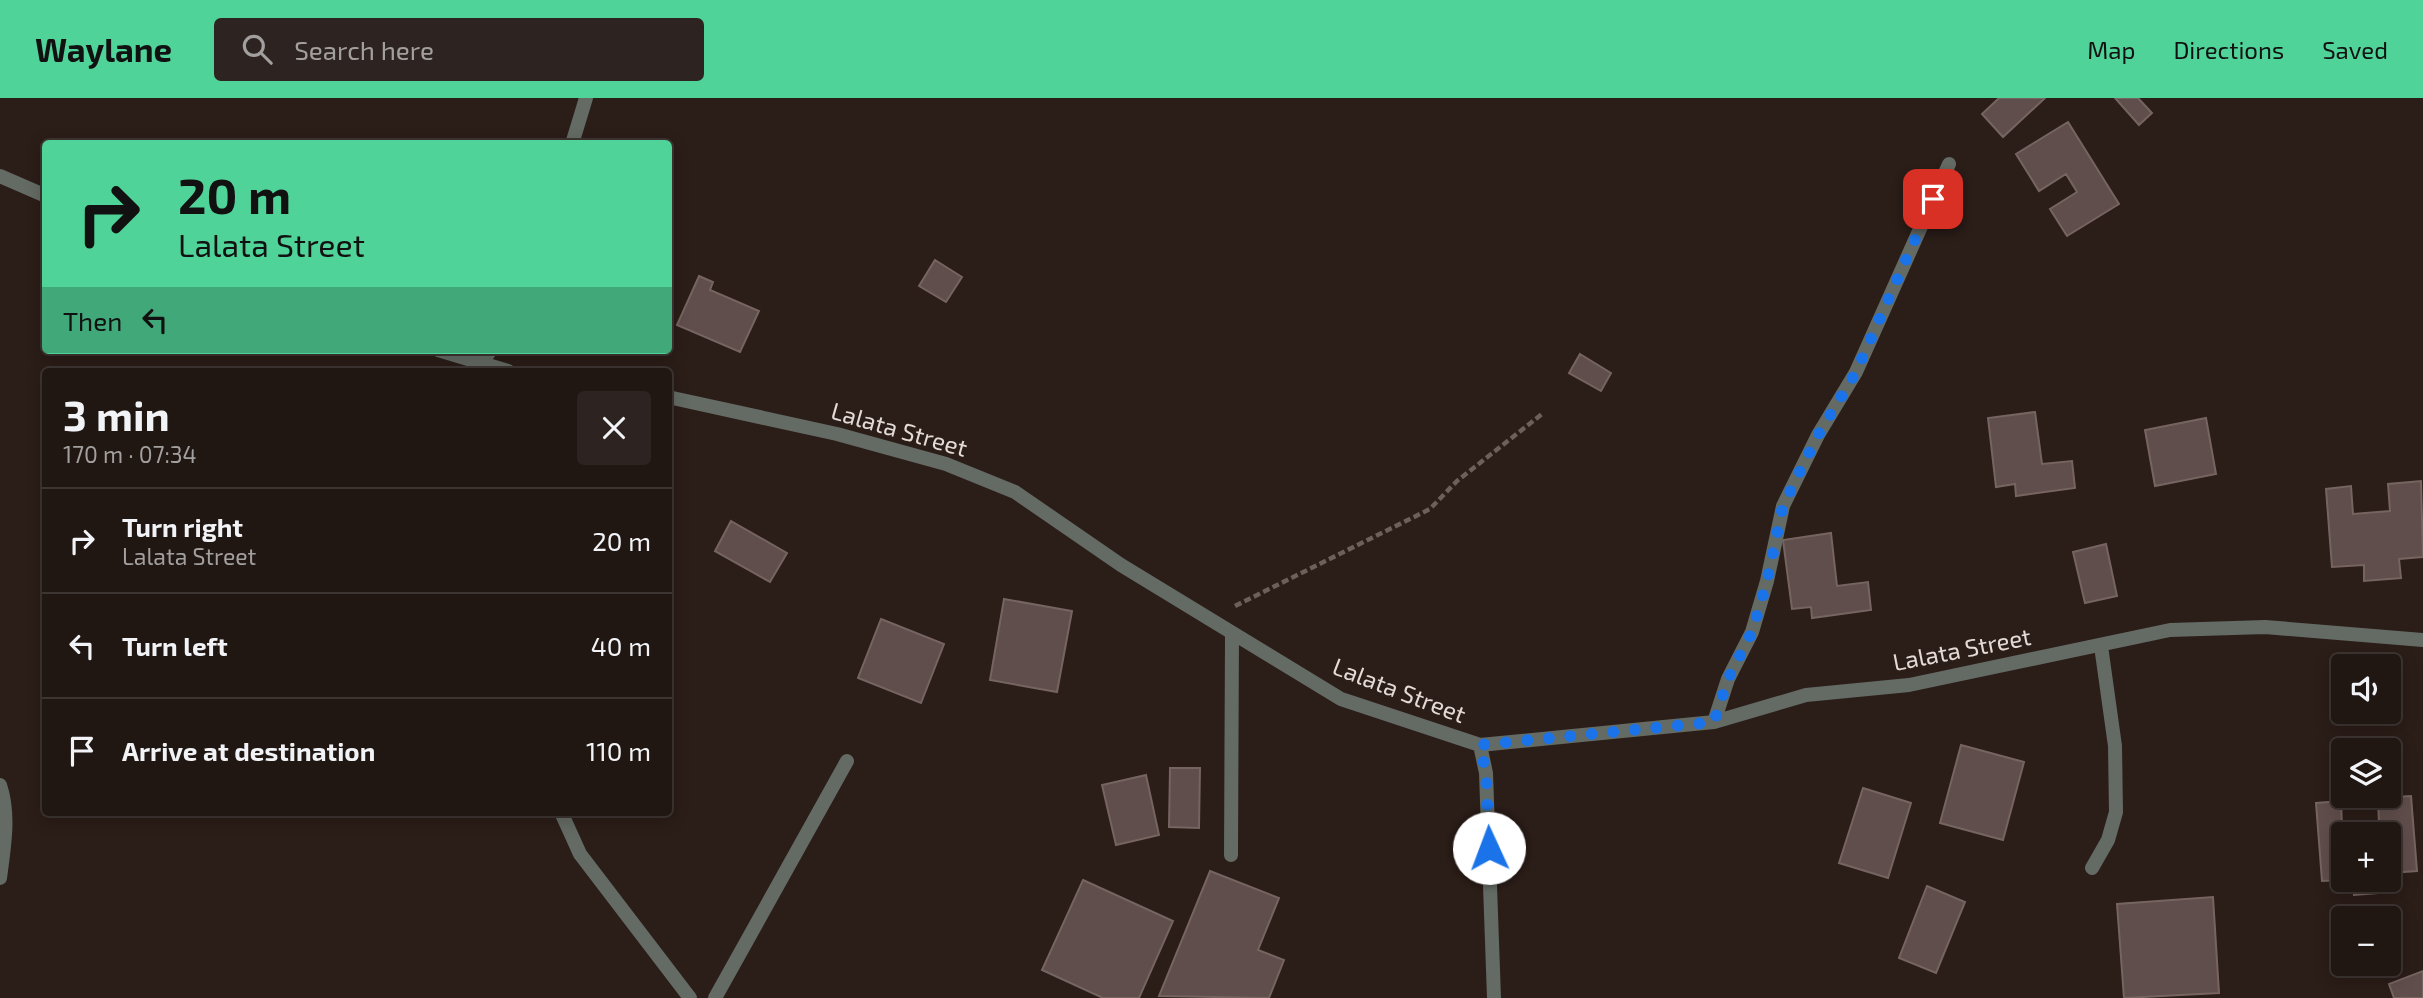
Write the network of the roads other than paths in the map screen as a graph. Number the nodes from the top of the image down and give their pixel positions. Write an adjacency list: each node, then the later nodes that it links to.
1 (586, 98): 2 (street)
2 (573, 140)
3 (1949, 164): 14 (street)
4 (0, 176): 5 (street)
5 (42, 195)
6 (451, 354): 8 (street)
7 (488, 354): 8 (street)
8 (481, 363): 9 (street)
9 (498, 368)
10 (672, 398): 11 (street, Lalata Street)
11 (1232, 635): 15 (street, Lalata Street); 19 (street)
12 (2423, 640): 13 (street, Lalata Street)
13 (2101, 646): 14 (street, Lalata Street); 20 (street)
14 (1714, 722): 15 (street, Lalata Street)
15 (1480, 745): 24 (street)
16 (847, 761): 23 (street)
17 (0, 785): 21 (street)
18 (563, 816): 22 (street)
19 (1231, 855)
20 (2092, 868)
21 (0, 878)
22 (690, 998)
23 (715, 998)
24 (1494, 998)

